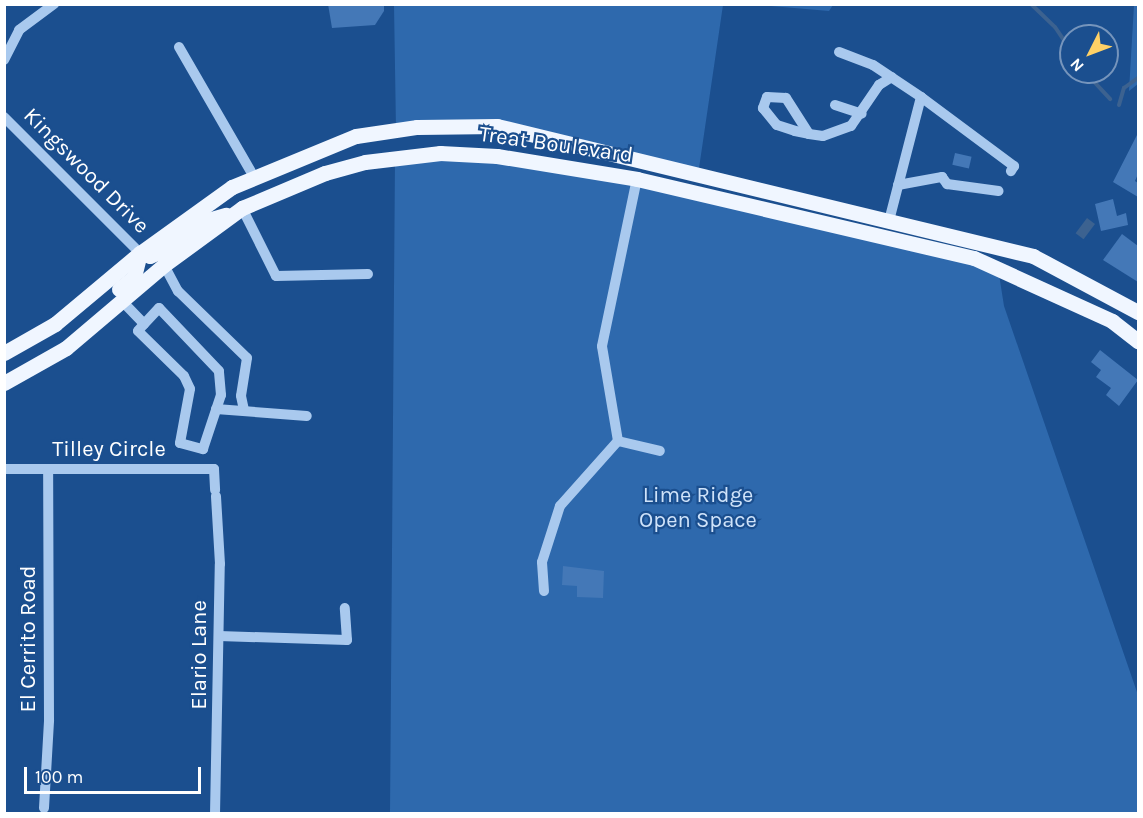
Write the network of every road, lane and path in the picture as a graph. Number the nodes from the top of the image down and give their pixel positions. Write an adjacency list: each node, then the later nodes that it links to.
1 (54, 4): 4 (street)
2 (179, 47): 12 (street)
3 (839, 52): 5 (street)
4 (4, 60)
5 (892, 77): 6 (street); 8 (street)
6 (921, 97): 11 (street); 14 (street)
7 (835, 105): 8 (street)
8 (862, 114): 10 (street)
9 (4, 117): 18 (street, Kingswood Drive)
10 (809, 134)
11 (1011, 171)
12 (253, 175): 17 (main road, Treat Boulevard); 18 (main road, Treat Boulevard)
13 (637, 179): 16 (main road, Treat Boulevard); 25 (main road, Treat Boulevard); 31 (street)
14 (898, 185): 15 (street); 17 (street)
15 (999, 191)
16 (239, 211): 18 (main road); 19 (main road, Treat Boulevard); 20 (street)
17 (889, 221): 22 (main road, Treat Boulevard)
18 (140, 253): 24 (main road); 26 (main road, Treat Boulevard)
19 (164, 265): 21 (main road, Treat Boulevard); 29 (street)
20 (368, 274)
21 (122, 300): 23 (street); 24 (main road, Treat Boulevard)
22 (1138, 312)
23 (144, 324): 28 (street); 28 (street)
24 (84, 333): 27 (main road, Treat Boulevard)
25 (1138, 341)
26 (4, 353)
27 (4, 383)
28 (216, 409): 29 (street)
29 (244, 410): 30 (street)
30 (307, 416)
31 (618, 441): 32 (street); 36 (street)
32 (660, 451)
33 (4, 469): 34 (street, Tilley Circle)
34 (48, 469): 35 (street, Tilley Circle); 39 (street, El Cerrito Road)
35 (214, 469): 38 (street, Elario Lane)
36 (544, 591)
37 (345, 608): 38 (street)
38 (219, 636): 40 (street, Elario Lane)
39 (44, 808)
40 (215, 813)

